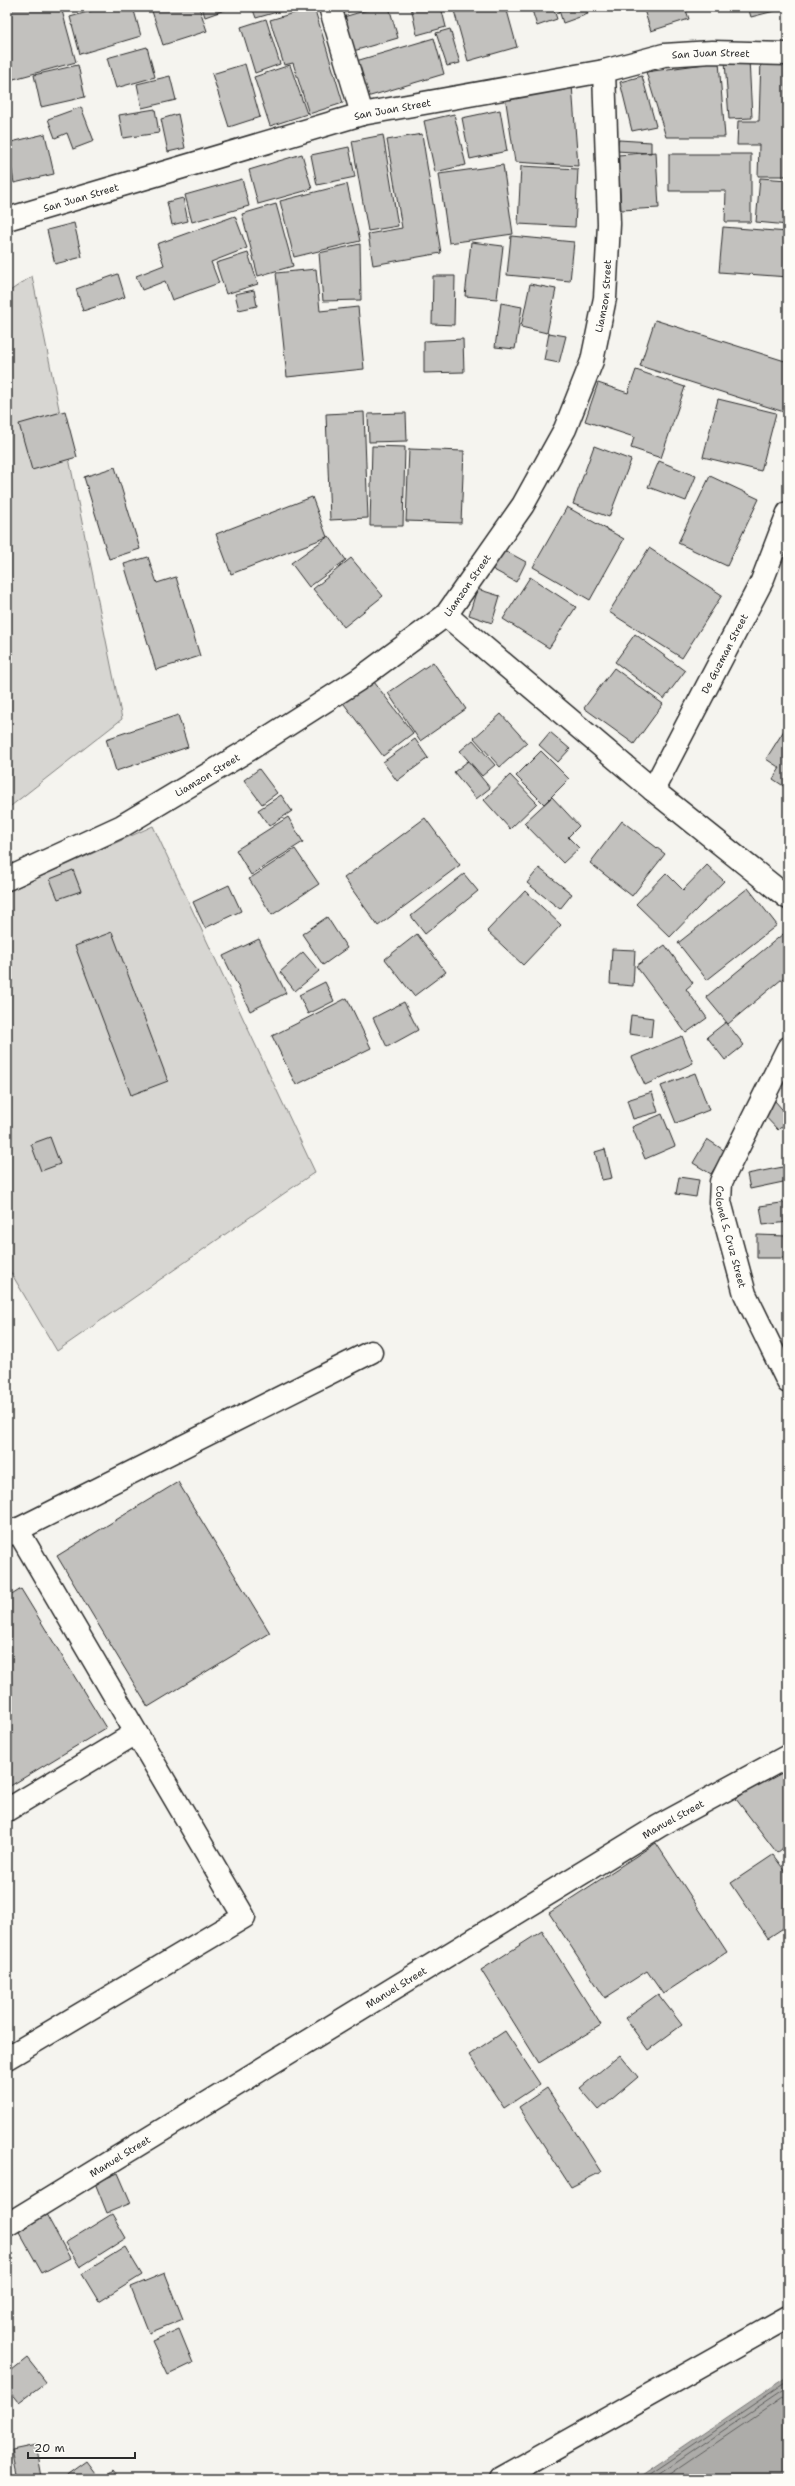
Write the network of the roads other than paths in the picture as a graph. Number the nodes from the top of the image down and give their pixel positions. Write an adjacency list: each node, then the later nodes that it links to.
1 (330, 7): 4 (street)
2 (788, 54): 3 (street, San Juan Street)
3 (604, 71): 4 (street, San Juan Street); 7 (street, Liamzon Street)
4 (362, 114): 5 (street, San Juan Street)
5 (7, 219)
6 (788, 514): 8 (street, De Guzman Street)
7 (446, 615): 8 (street); 9 (street, Liamzon Street)
8 (653, 790): 10 (street)
9 (7, 879)
10 (788, 898)
11 (788, 1048): 13 (street, Colonel S. Cruz Street)
12 (371, 1352): 14 (street)
13 (788, 1382)
14 (12, 1532): 15 (street)
15 (136, 1733): 17 (street); 18 (street)
16 (788, 1756): 19 (street, Manuel Street)
17 (7, 1810)
18 (7, 2058)
19 (7, 2225)
20 (788, 2317): 21 (street)
21 (500, 2479)

